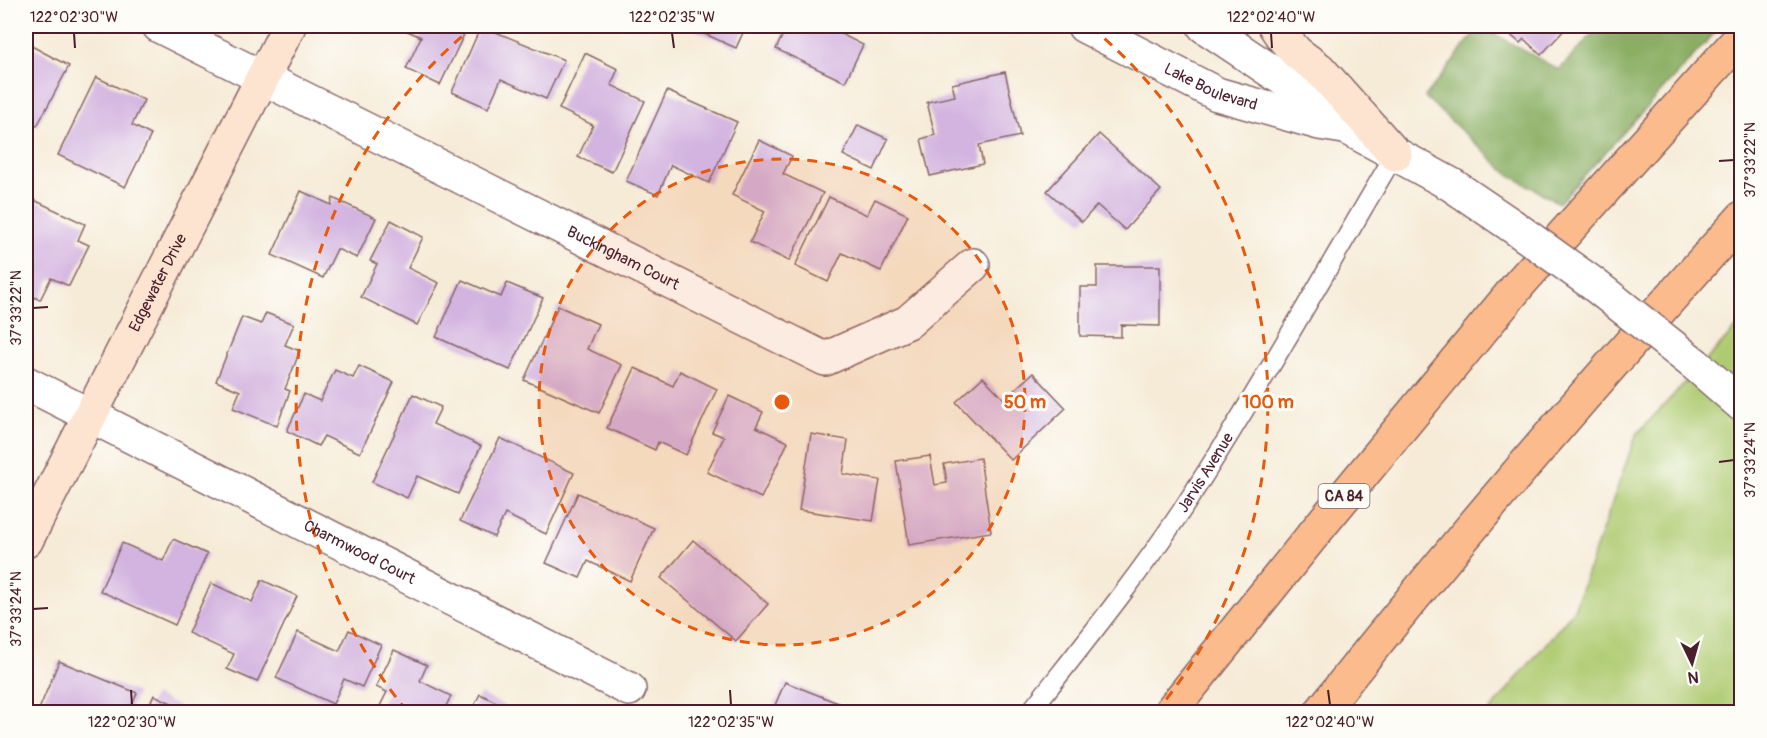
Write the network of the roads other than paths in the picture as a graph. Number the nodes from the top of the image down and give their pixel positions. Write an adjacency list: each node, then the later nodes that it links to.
1 (159, 26): 7 (street)
2 (289, 26): 7 (street, Edgewater Drive)
3 (1084, 26): 8 (street, Lake Boulevard)
4 (1204, 26): 8 (street, Lake Boulevard)
5 (1275, 26): 9 (street)
6 (1742, 36): 18 (highway, CA 84)
7 (262, 78): 11 (street, Buckingham Court); 14 (street, Edgewater Drive)
8 (1346, 128): 9 (street, Lake Boulevard)
9 (1395, 154): 13 (street, Lake Boulevard, bridge); 17 (lane, Jarvis Avenue)
10 (1742, 218): 19 (highway)
11 (973, 265)
12 (26, 383): 14 (street, Charmwood Court)
13 (1742, 405)
14 (90, 416): 15 (street, Edgewater Drive); 16 (street, Charmwood Court)
15 (26, 540)
16 (629, 689)
17 (1030, 712)
18 (1170, 712)
19 (1321, 712)

